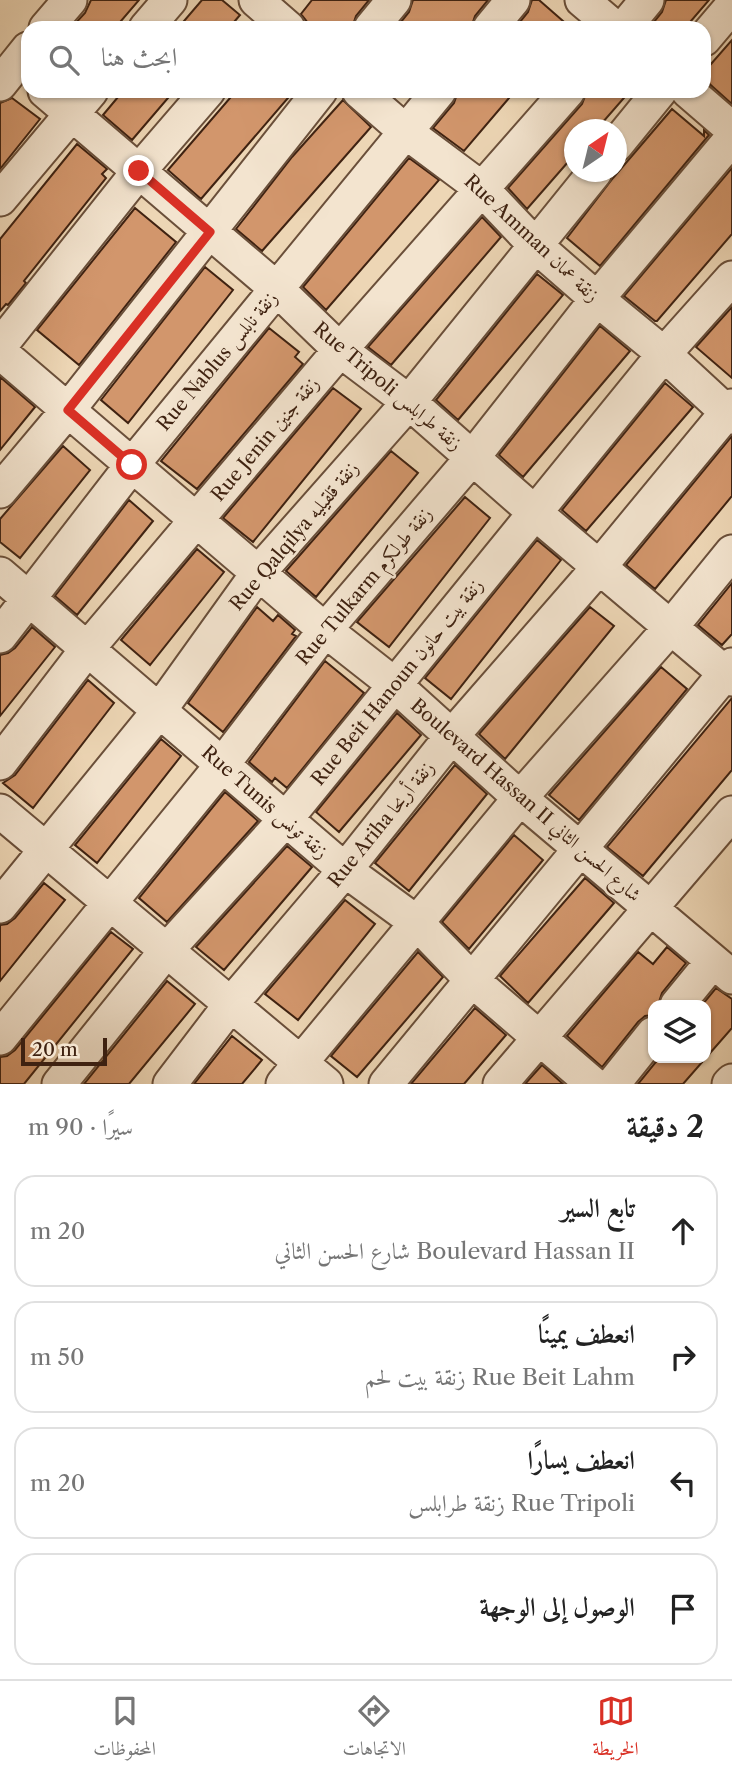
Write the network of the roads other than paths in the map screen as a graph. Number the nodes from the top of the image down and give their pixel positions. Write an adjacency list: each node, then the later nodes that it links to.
1 (70, 0): 8 (street)
2 (170, 0): 9 (street)
3 (394, 0): 10 (street)
4 (513, 0): 11 (street)
5 (582, 0): 12 (street)
6 (647, 0): 13 (street)
7 (732, 6): 14 (street)
8 (52, 21)
9 (152, 21)
10 (377, 21)
11 (496, 21)
12 (607, 21)
13 (630, 21)
14 (711, 31)
15 (202, 98): 27 (street)
16 (315, 98): 31 (street)
17 (367, 98): 24 (street, Rue Amman زنقة عمان)
18 (433, 98): 24 (street, Rue Nablus زنقة نابلس)
19 (562, 98): 29 (street, Rue Jenin زنقة جنين)
20 (654, 98): 25 (street)
21 (696, 98): 23 (street)
22 (82, 102): 27 (street, Rue Tripoli زنقة طرابلس); 30 (street)
23 (732, 129)
24 (406, 132): 29 (street, Rue Amman زنقة عمان); 34 (street, Rue Nablus زنقة نابلس)
25 (627, 132)
26 (732, 138): 35 (street, Rue Tulkarm زنقة طولكرم)
27 (139, 171): 31 (street, Rue Tripoli زنقة طرابلس); 36 (street)
28 (587, 182): 32 (street, Rue Qalqilya زنقة قلقيليه)
29 (481, 188): 32 (street, Rue Amman زنقة عمان); 37 (street, Rue Jenin زنقة جنين)
30 (0, 199)
31 (210, 232): 34 (street, Rue Tripoli زنقة طرابلس); 41 (street)
32 (535, 245): 35 (street, Rue Amman زنقة عمان); 40 (street, Rue Qalqilya زنقة قلقيليه)
33 (732, 278): 39 (street, Rue Beit Hanoun زنقة بيت حانون)
34 (277, 289): 37 (street, Rue Tripoli زنقة طرابلس); 44 (street, Rue Nablus زنقة نابلس)
35 (597, 299): 39 (street, Rue Amman زنقة عمان); 43 (street, Rue Tulkarm زنقة طولكرم)
36 (0, 346)
37 (340, 350): 40 (street, Rue Tripoli زنقة طرابلس); 47 (street, Rue Jenin زنقة جنين)
38 (0, 352): 41 (street, Boulevard Hassan II شارع الحسن الثاني)
39 (664, 354): 42 (street, Rue Amman زنقة عمان); 46 (street, Rue Beit Hanoun زنقة بيت حانون)
40 (409, 402): 43 (street, Rue Tripoli زنقة طرابلس); 50 (street, Rue Qalqilya زنقة قلقيليه)
41 (68, 410): 44 (street, Boulevard Hassan II شارع الحسن الثاني); 45 (street)
42 (730, 412): 49 (street, Rue Ariha زنقة أريحا)
43 (473, 457): 46 (street, Rue Tripoli زنقة طرابلس); 54 (street, Rue Tulkarm زنقة طولكرم)
44 (132, 465): 47 (street, Boulevard Hassan II شارع الحسن الثاني); 52 (street, Rue Nablus زنقة نابلس)
45 (0, 491)
46 (534, 512): 49 (street, Rue Tripoli زنقة طرابلس); 58 (street, Rue Beit Hanoun زنقة بيت حانون)
47 (197, 520): 50 (street, Boulevard Hassan II شارع الحسن الثاني); 56 (street, Rue Jenin زنقة جنين)
48 (732, 552): 53 (street)
49 (600, 566): 53 (street, Rue Tripoli زنقة طرابلس); 60 (street, Rue Ariha زنقة أريحا)
50 (258, 573): 54 (street, Boulevard Hassan II شارع الحسن الثاني); 59 (street, Rue Qalqilya زنقة قلقيليه)
51 (0, 574): 52 (street, Rue Tunis زنقة تونس)
52 (29, 599): 55 (street, Rue Nablus زنقة نابلس); 56 (street, Rue Tunis زنقة تونس)
53 (671, 626): 57 (street, Rue Tripoli زنقة طرابلس); 63 (street)
54 (325, 630): 58 (street, Boulevard Hassan II شارع الحسن الثاني); 62 (street, Rue Tulkarm زنقة طولكرم)
55 (0, 636)
56 (88, 648): 59 (street, Rue Tunis زنقة تونس); 61 (street, Rue Jenin زنقة جنين)
57 (730, 672): 67 (street)
58 (395, 685): 60 (street, Boulevard Hassan II شارع الحسن الثاني); 66 (street, Rue Beit Hanoun زنقة بيت حانون)
59 (159, 711): 62 (street, Rue Tunis زنقة تونس); 68 (street, Rue Qalqilya زنقة قلقيليه)
60 (451, 737): 63 (street, Boulevard Hassan II شارع الحسن الثاني); 69 (street, Rue Ariha زنقة أريحا)
61 (0, 764)
62 (222, 765): 66 (street, Rue Tunis زنقة تونس); 70 (street, Rue Tulkarm زنقة طولكرم)
63 (520, 798): 67 (street, Boulevard Hassan II شارع الحسن الثاني); 73 (street)
64 (0, 811): 68 (street)
65 (732, 813): 72 (street)
66 (285, 820): 69 (street, Rue Tunis زنقة تونس); 74 (street, Rue Beit Hanoun زنقة بيت حانون)
67 (581, 848): 72 (street, Boulevard Hassan II شارع الحسن الثاني); 76 (street)
68 (46, 849): 70 (street); 71 (street, Rue Qalqilya زنقة قلقيليه)
69 (345, 870): 73 (street, Rue Tunis زنقة تونس); 78 (street, Rue Ariha زنقة أريحا)
70 (110, 903): 74 (street); 79 (street, Rue Tulkarm زنقة طولكرم)
71 (0, 905)
72 (651, 908): 75 (street, Boulevard Hassan II شارع الحسن الثاني); 80 (street)
73 (416, 922): 76 (street, Rue Tunis زنقة تونس); 82 (street)
74 (166, 951): 78 (street); 83 (street, Rue Beit Hanoun زنقة بيت حانون)
75 (722, 969): 77 (street)
76 (472, 980): 80 (street, Rue Tunis زنقة تونس); 86 (street)
77 (683, 1000)
78 (231, 1004): 82 (street); 84 (street, Rue Ariha زنقة أريحا)
79 (0, 1038)
80 (539, 1038): 87 (street); 88 (street, Rue Tunis زنقة تونس)
81 (648, 1040): 89 (street)
82 (292, 1073): 85 (street)
83 (59, 1084)
84 (170, 1084)
85 (326, 1084)
86 (386, 1084)
87 (500, 1084)
88 (593, 1084)
89 (613, 1084)

